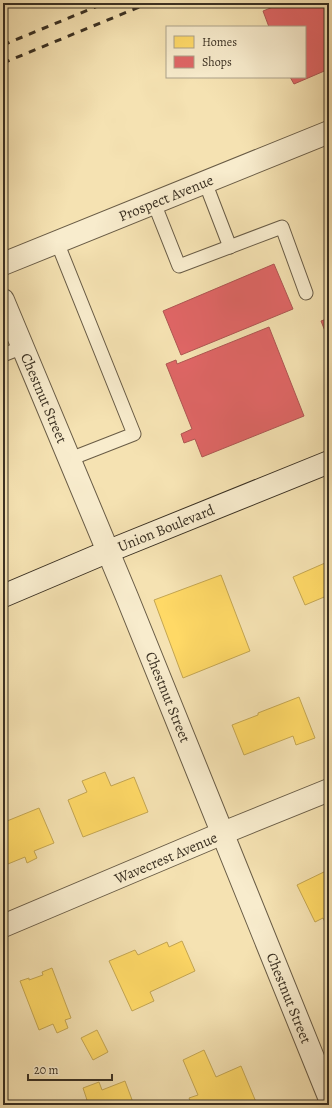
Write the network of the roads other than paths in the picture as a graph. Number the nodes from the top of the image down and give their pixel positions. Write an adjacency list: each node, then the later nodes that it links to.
1 (329, 132): 2 (street, Prospect Avenue)
2 (205, 182): 3 (street, Prospect Avenue); 5 (lane)
3 (154, 203): 4 (street, Prospect Avenue); 5 (lane)
4 (57, 242): 6 (street, Prospect Avenue); 11 (lane)
5 (230, 247): 7 (lane)
6 (3, 264)
7 (306, 293)
8 (3, 300): 9 (street, Chestnut Street)
9 (23, 347): 10 (lane); 11 (street, Chestnut Street)
10 (3, 355)
11 (70, 459): 13 (street, Chestnut Street)
12 (329, 462): 13 (street, Union Boulevard)
13 (108, 551): 14 (street, Union Boulevard); 16 (street, Chestnut Street)
14 (3, 596)
15 (329, 790): 16 (street, Wavecrest Avenue)
16 (223, 833): 17 (street, Wavecrest Avenue); 18 (street, Chestnut Street)
17 (3, 926)
18 (329, 1096)

